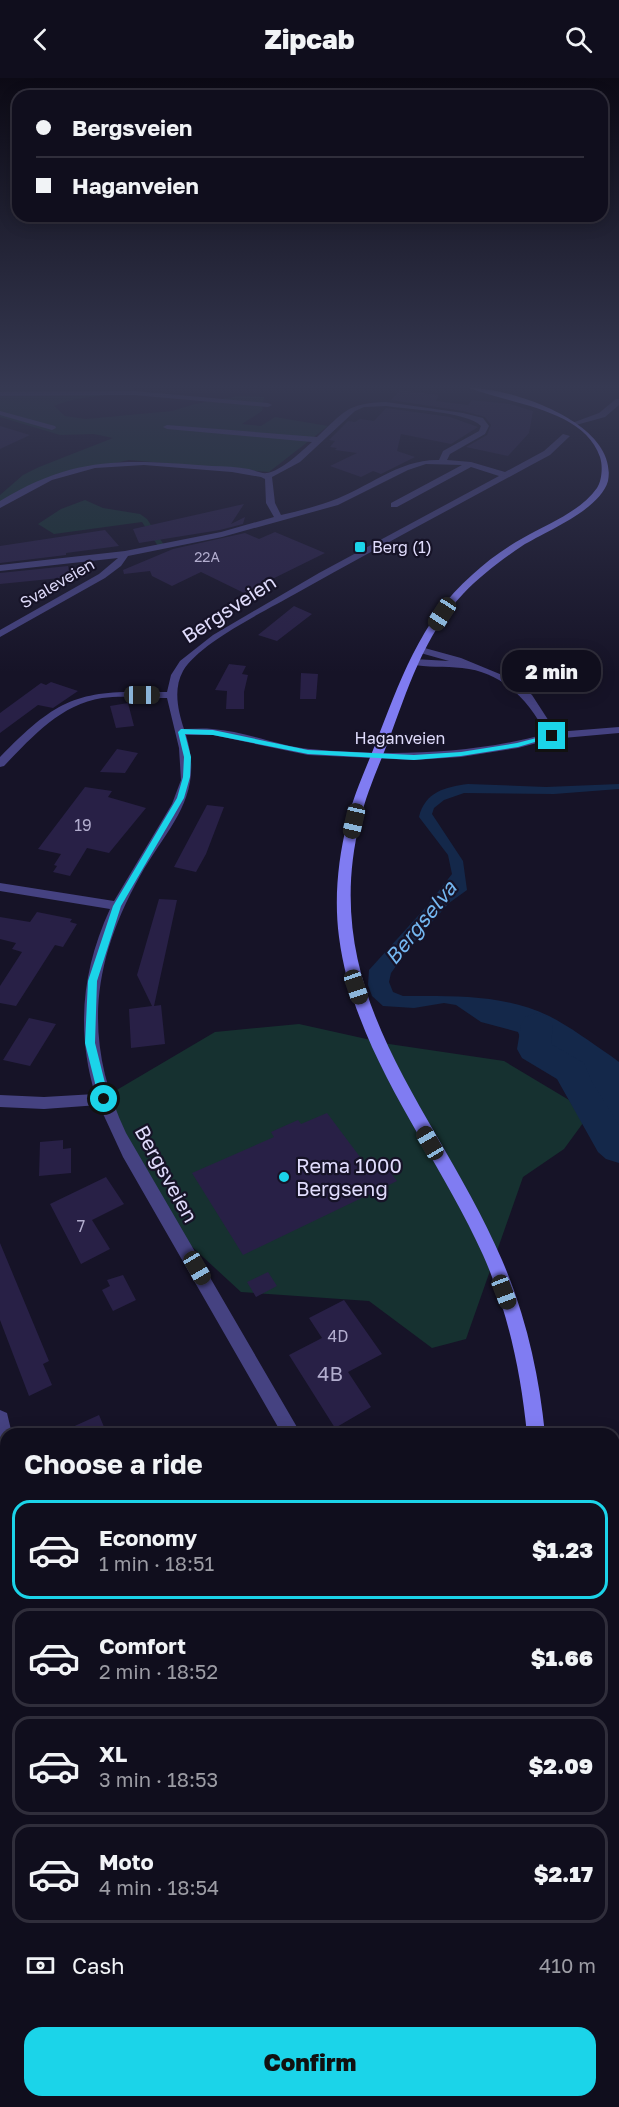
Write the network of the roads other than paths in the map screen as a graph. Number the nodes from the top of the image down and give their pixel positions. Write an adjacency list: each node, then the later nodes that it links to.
1 (36, 483): 7 (street)
2 (270, 483): 9 (street)
3 (377, 483): 9 (street)
4 (437, 483): 8 (street)
5 (492, 483): 14 (street, Bergsveien)
6 (603, 483): 13 (main road)
7 (0, 505)
8 (394, 505)
9 (278, 518): 10 (street)
10 (125, 554): 11 (street); 12 (street, Svaleveien)
11 (0, 568)
12 (0, 634)
13 (418, 656): 17 (street); 24 (main road)
14 (170, 695): 16 (street, Bergsveien); 18 (street)
15 (619, 730): 17 (street, Haganveien)
16 (181, 732): 17 (street, Haganveien); 20 (street, Bergsveien)
17 (552, 736)
18 (0, 764)
19 (0, 887): 20 (street)
20 (117, 906): 21 (street, Bergsveien)
21 (104, 1099): 22 (street); 23 (street, Bergsveien)
22 (0, 1101)
23 (289, 1428)
24 (535, 1428)

